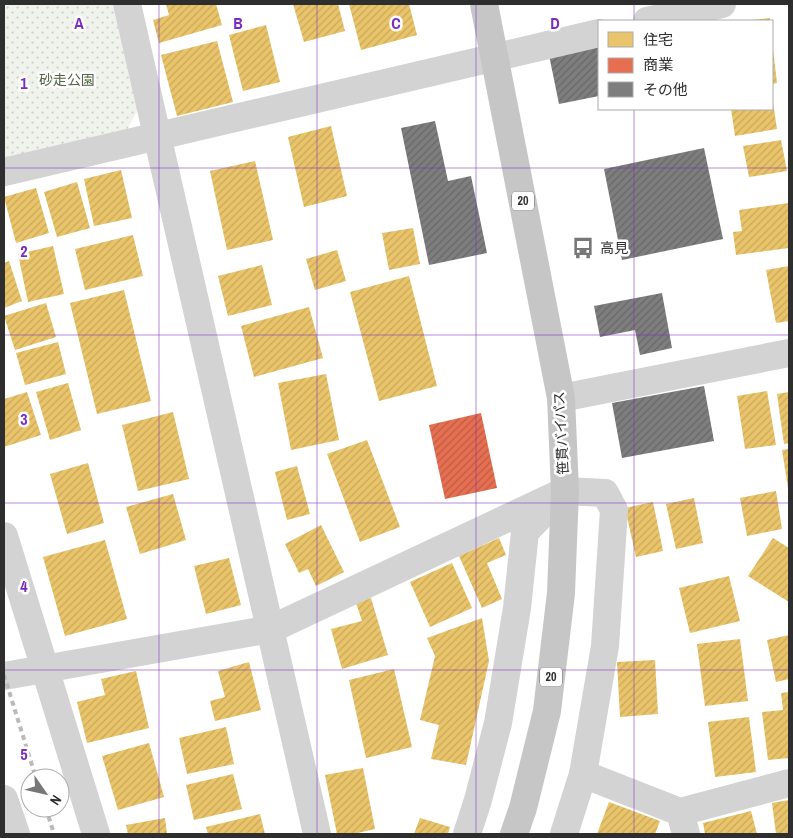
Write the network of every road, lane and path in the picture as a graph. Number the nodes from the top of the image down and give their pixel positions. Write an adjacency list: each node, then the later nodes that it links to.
1 (126, 4): 7 (street)
2 (484, 4): 6 (main road, 笹貫バイパス / 20)
3 (722, 4): 4 (street)
4 (651, 20)
5 (598, 33): 6 (street)
6 (495, 57): 7 (street); 10 (main road, 笹貫バイパス / 20)
7 (157, 136): 8 (street); 13 (street)
8 (4, 172)
9 (789, 353): 10 (street)
10 (561, 398): 11 (main road, 笹貫バイパス / 20)
11 (564, 504): 13 (street); 16 (street); 23 (street); 24 (main road, 笹貫バイパス / 20)
12 (4, 536): 14 (street)
13 (271, 629): 14 (street); 22 (street)
14 (44, 668): 15 (street); 21 (street)
15 (4, 676)
16 (583, 774): 19 (street); 25 (street)
17 (789, 783): 19 (street)
18 (4, 799): 20 (street)
19 (683, 823)
20 (16, 834)
21 (96, 834)
22 (317, 834)
23 (467, 834)
24 (514, 834)
25 (564, 834)

